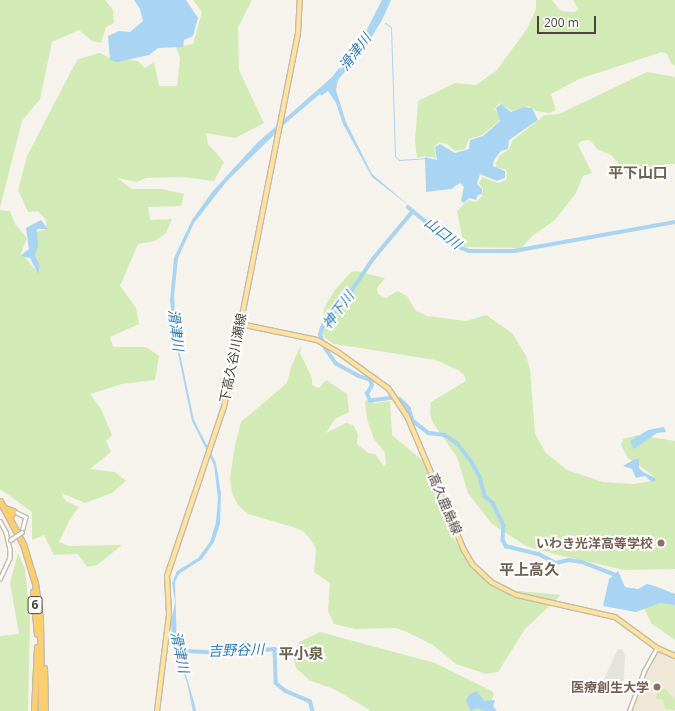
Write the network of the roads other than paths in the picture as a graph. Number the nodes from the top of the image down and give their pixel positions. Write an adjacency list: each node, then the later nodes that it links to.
1 (300, 0): 2 (main road, 下高久谷川瀬線)
2 (240, 324): 12 (main road, 高久鹿島線); 18 (main road, 下高久谷川瀬線)
3 (0, 501): 4 (highway, 6)
4 (2, 507): 5 (highway); 6 (highway, 6); 11 (highway, 6)
5 (13, 511): 6 (highway); 8 (street, bridge)
6 (10, 517): 10 (highway, 6)
7 (0, 521): 8 (street)
8 (10, 541): 9 (street)
9 (0, 579)
10 (40, 627): 16 (highway, 6); 17 (highway)
11 (37, 647): 14 (highway); 15 (highway, 6)
12 (657, 648): 13 (main road, 高久鹿島線); 19 (street)
13 (675, 656)
14 (34, 711)
15 (37, 711)
16 (40, 711)
17 (45, 711)
18 (157, 711)
19 (629, 711)

